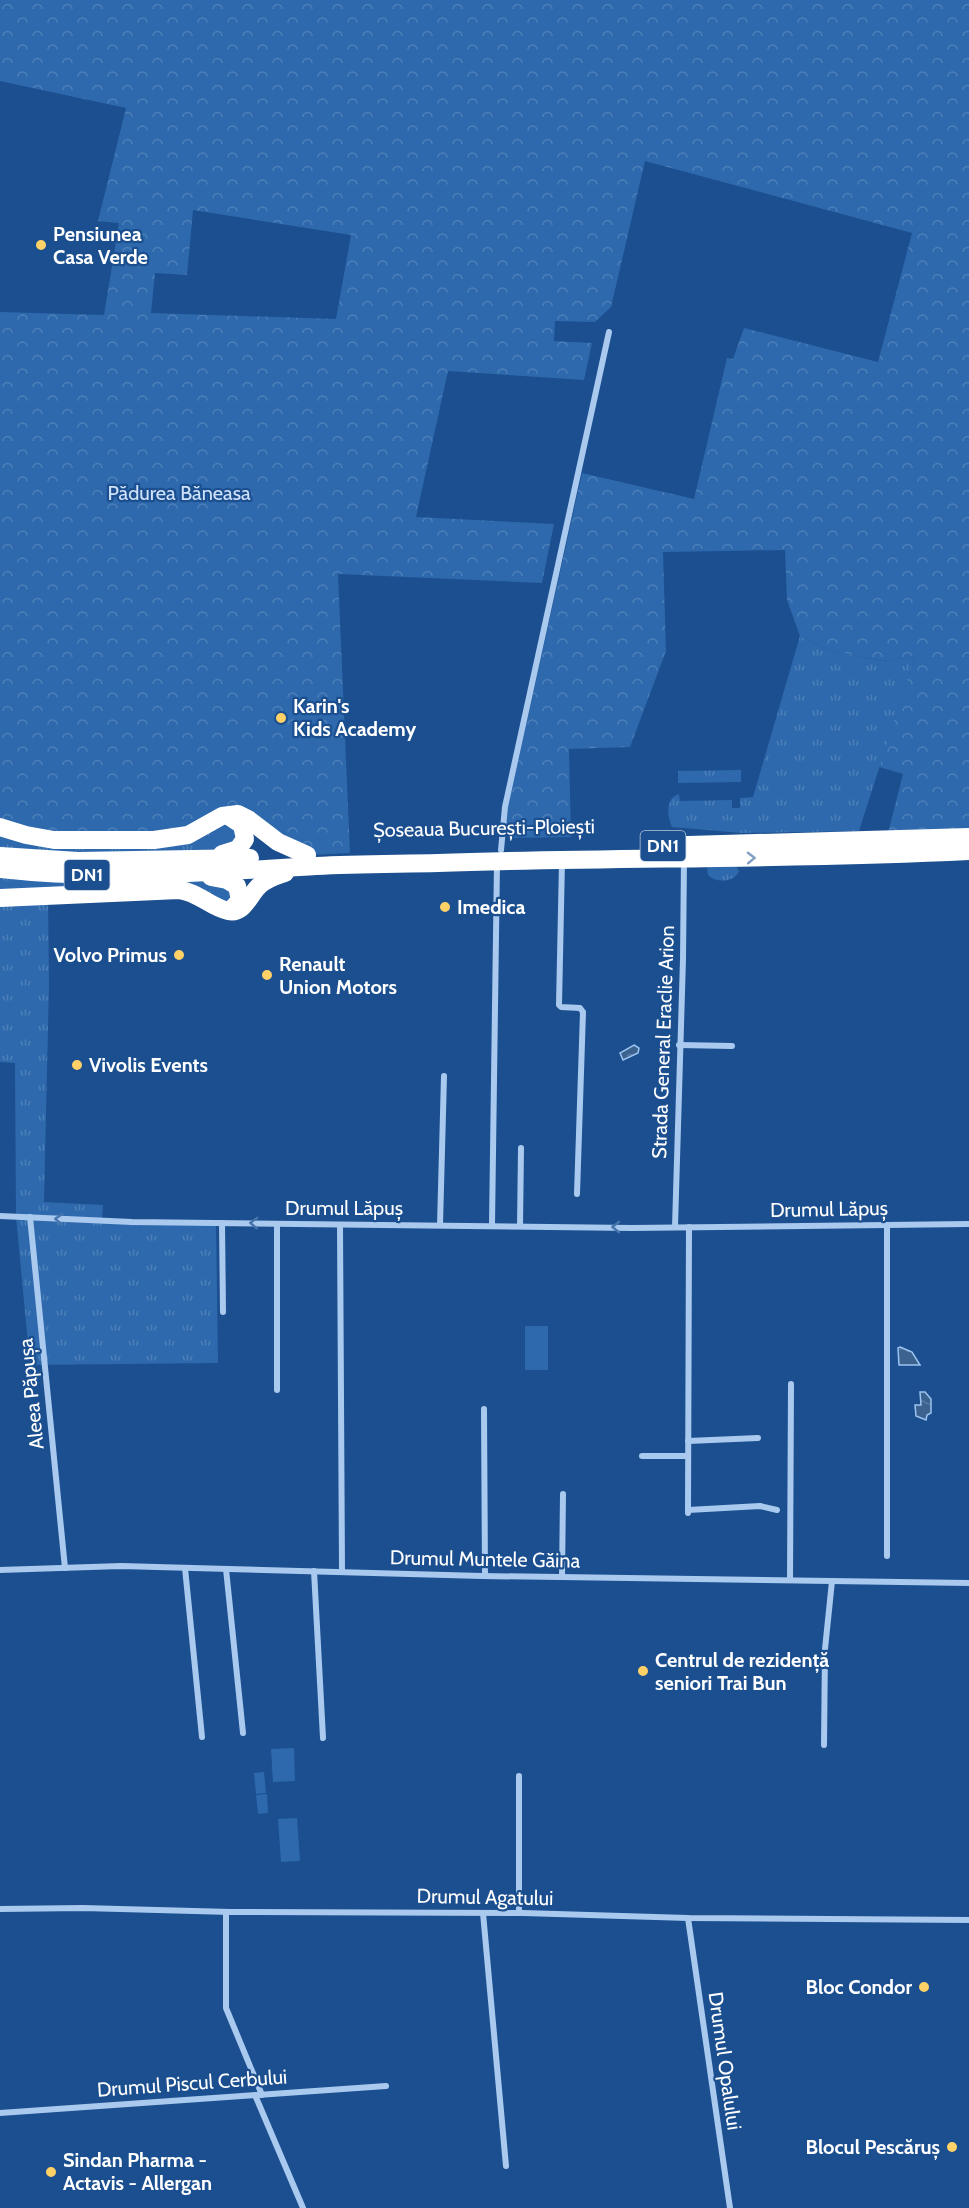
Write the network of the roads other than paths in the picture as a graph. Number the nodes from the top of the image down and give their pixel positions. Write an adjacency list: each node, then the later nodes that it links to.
1 (609, 332): 6 (street)
2 (222, 816): 3 (highway); 10 (highway); 11 (highway)
3 (0, 827)
4 (969, 837): 6 (highway, Șoseaua București-Ploiești / DN1)
5 (969, 851): 8 (highway, Șoseaua București-Ploiești / DN1, one-way to 5)
6 (499, 855): 9 (highway, Șoseaua București-Ploiești / DN1); 10 (highway, Șoseaua București-Ploiești / DN1); 28 (street, Șoseaua București-Ploiești)
7 (0, 856): 12 (highway, Șoseaua București-Ploiești / DN1)
8 (684, 858): 9 (highway, Șoseaua București-Ploiești / DN1); 16 (street, Strada General Eraclie Arion)
9 (562, 860): 20 (street, Șoseaua București-Ploiești)
10 (306, 861): 11 (highway, Șoseaua București-Ploiești / DN1); 15 (highway)
11 (194, 866): 12 (highway, Șoseaua București-Ploiești / DN1); 15 (highway)
12 (174, 867): 13 (highway, Șoseaua București-Ploiești / DN1)
13 (0, 869)
14 (0, 898): 15 (highway)
15 (228, 911)
16 (679, 1045): 17 (street); 31 (street, Strada General Eraclie Arion)
17 (732, 1046)
18 (444, 1076): 27 (street)
19 (521, 1148): 30 (street)
20 (577, 1194)
21 (0, 1216): 22 (street, Drumul Lăpuș)
22 (30, 1217): 23 (street, Drumul Lăpuș, one-way to 22); 44 (street, Aleea Păpușa)
23 (222, 1223): 24 (street, Drumul Lăpuș, one-way to 23); 33 (street)
24 (277, 1224): 26 (street, Drumul Lăpuș); 35 (street)
25 (969, 1224): 29 (street, Drumul Lăpuș)
26 (340, 1225): 27 (street, Drumul Lăpuș); 49 (street)
27 (440, 1225): 28 (street, Drumul Lăpuș)
28 (492, 1225): 30 (street, Drumul Lăpuș)
29 (887, 1225): 32 (street, Drumul Lăpuș); 43 (street)
30 (520, 1226): 31 (street, Drumul Lăpuș, one-way to 30)
31 (675, 1227): 32 (street, Drumul Lăpuș)
32 (689, 1227): 38 (street)
33 (223, 1312)
34 (790, 1384): 52 (street)
35 (277, 1390)
36 (484, 1409): 50 (street)
37 (758, 1438): 38 (street)
38 (688, 1441): 40 (street)
39 (642, 1456): 40 (street)
40 (688, 1456): 42 (street)
41 (563, 1494): 51 (street)
42 (777, 1510)
43 (887, 1556)
44 (65, 1568): 45 (street, Drumul Muntele Găina); 47 (street, Drumul Muntele Găina)
45 (185, 1568): 46 (street, Drumul Muntele Găina); 56 (street)
46 (226, 1569): 48 (street, Drumul Muntele Găina); 55 (street)
47 (0, 1570)
48 (314, 1571): 49 (street, Drumul Muntele Găina); 57 (street)
49 (342, 1572): 50 (street, Drumul Muntele Găina)
50 (485, 1576): 51 (street, Drumul Muntele Găina)
51 (562, 1577): 52 (street, Drumul Muntele Găina)
52 (790, 1580): 53 (street, Drumul Muntele Găina)
53 (832, 1581): 54 (street, Drumul Muntele Găina); 58 (street)
54 (969, 1583)
55 (243, 1733)
56 (202, 1737)
57 (323, 1738)
58 (824, 1745)
59 (519, 1776): 63 (street)
60 (0, 1909): 61 (street, Drumul Agatului)
61 (226, 1912): 62 (street, Drumul Agatului); 67 (street)
62 (483, 1913): 63 (street, Drumul Agatului); 69 (street)
63 (519, 1913): 64 (street, Drumul Agatului)
64 (687, 1918): 65 (street, Drumul Agatului); 71 (street, Drumul Opalului)
65 (969, 1920)
66 (386, 2086): 67 (street, Drumul Piscul Cerbului)
67 (258, 2095): 68 (street, Drumul Piscul Cerbului); 70 (street)
68 (0, 2113)
69 (507, 2166)
70 (303, 2208)
71 (730, 2208)

